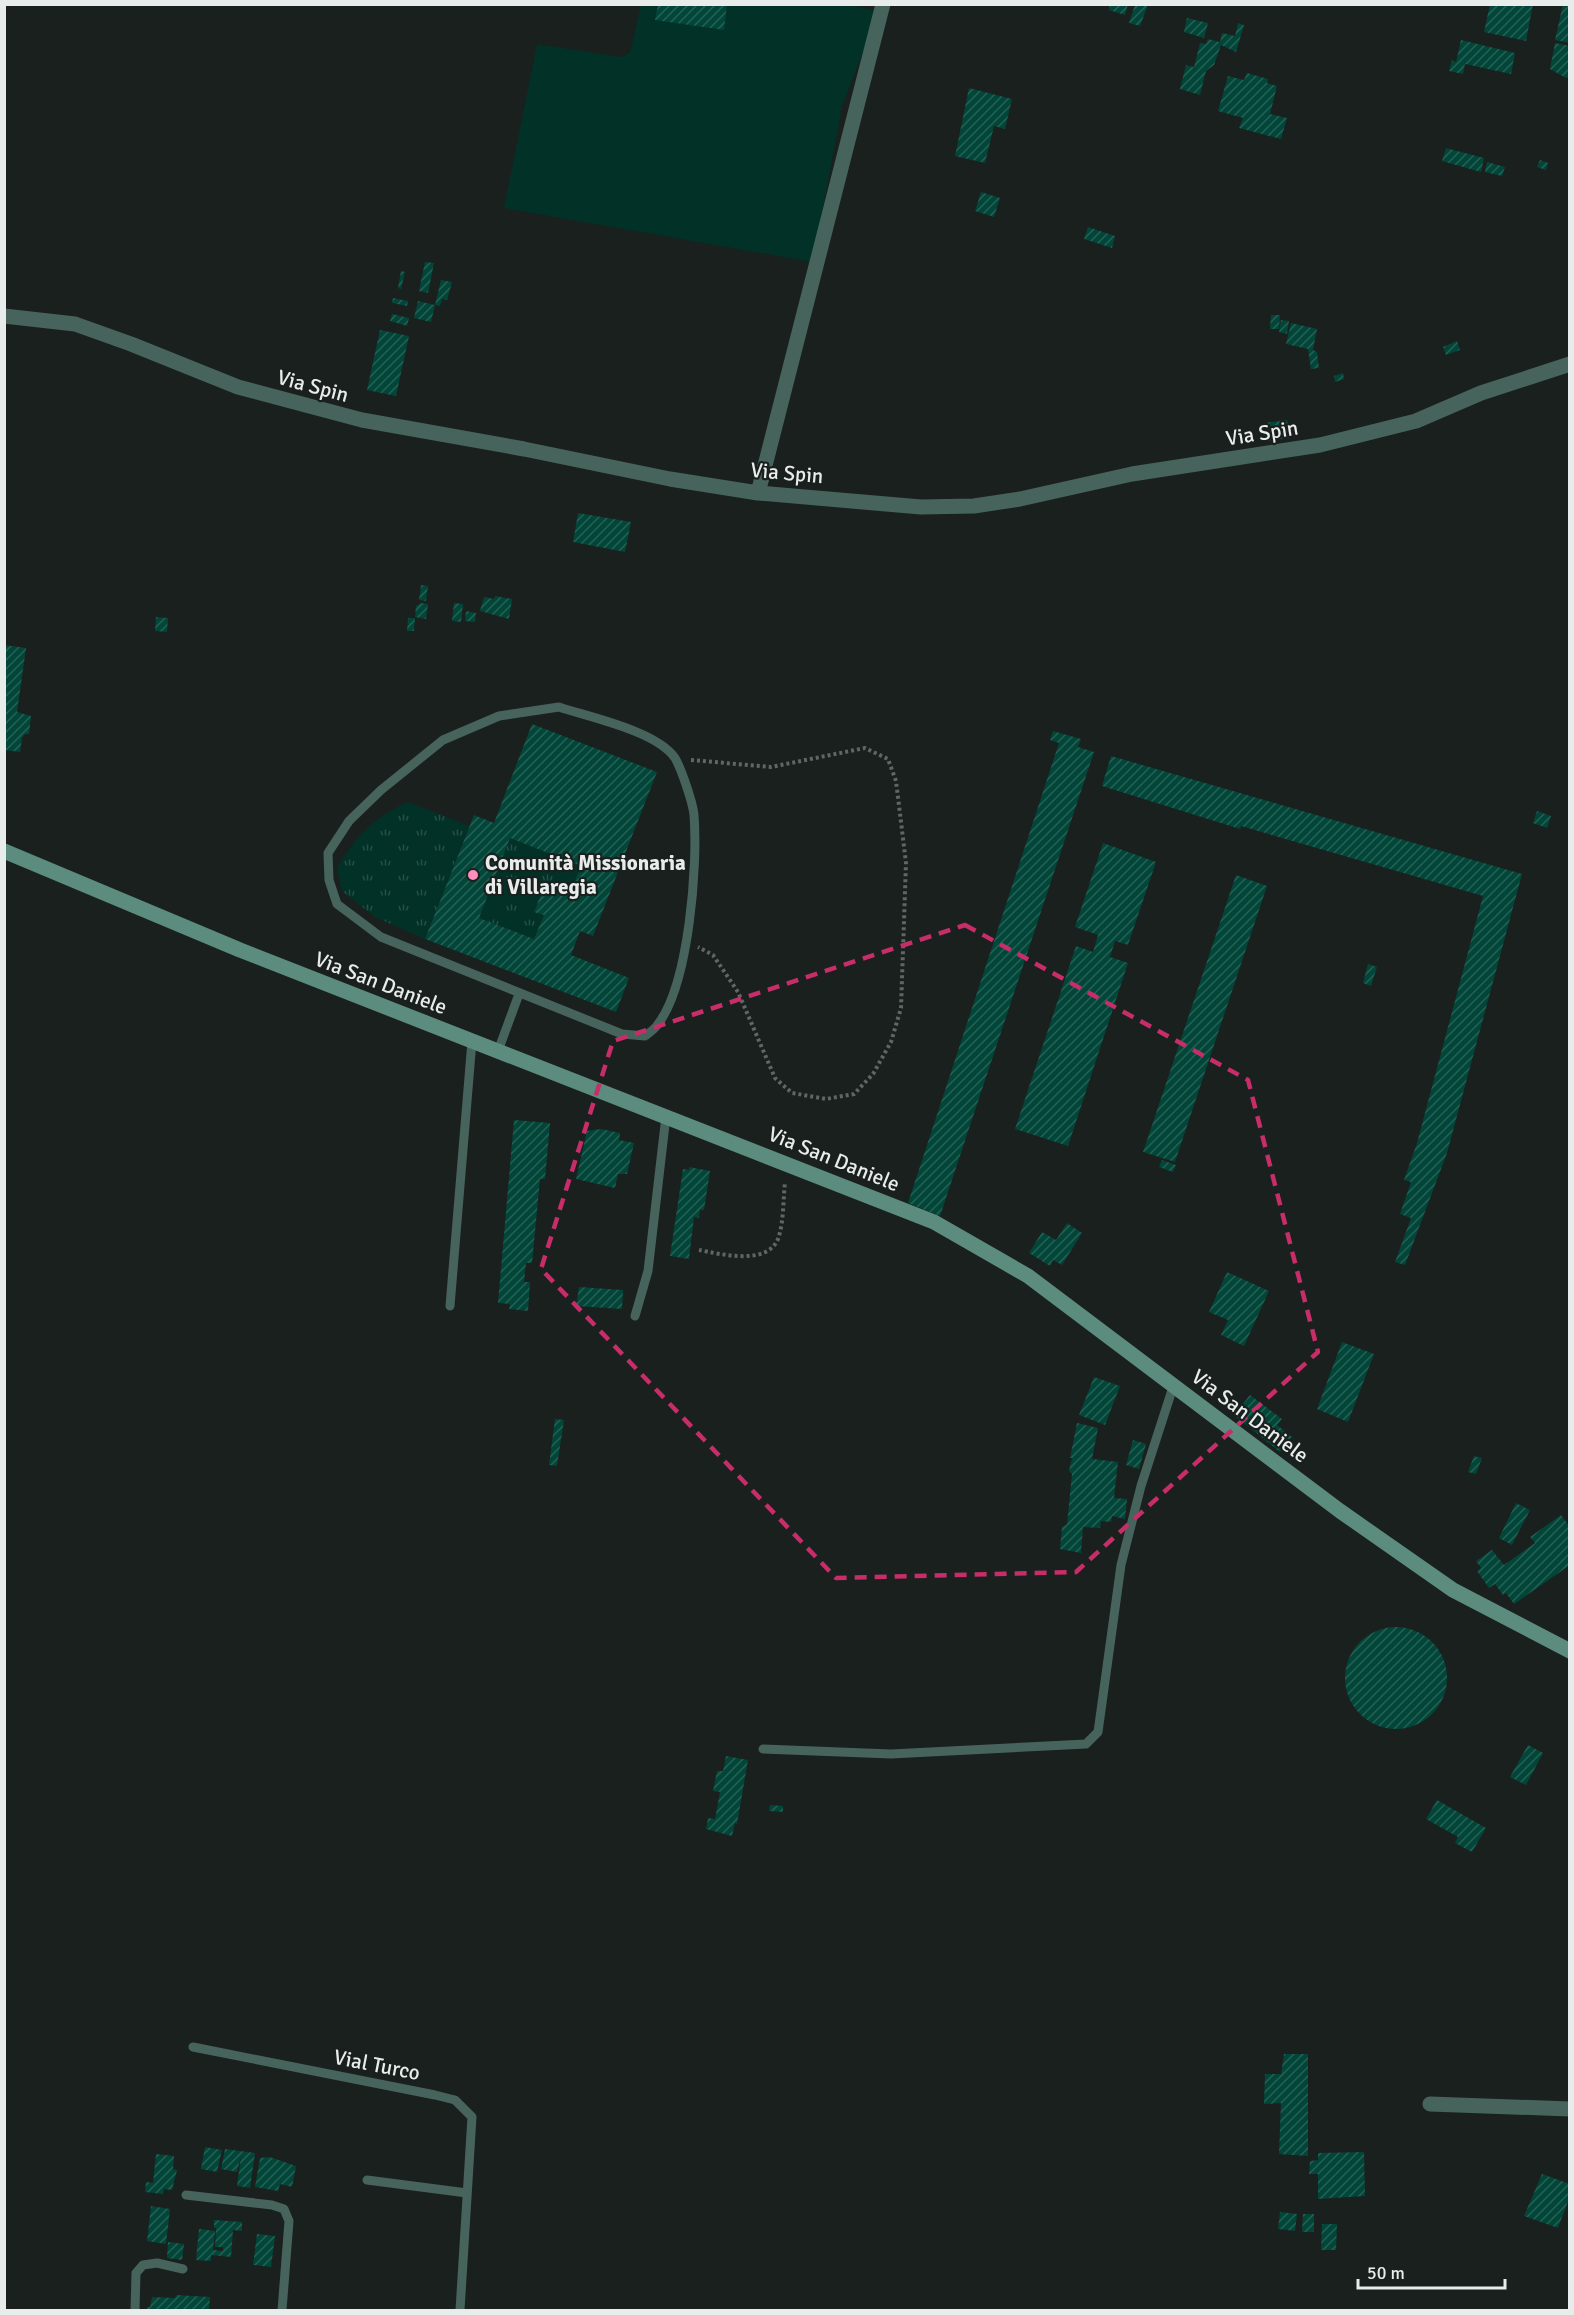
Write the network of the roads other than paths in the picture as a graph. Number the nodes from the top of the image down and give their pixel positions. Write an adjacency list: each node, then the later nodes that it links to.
1 (883, 4): 4 (street)
2 (4, 316): 4 (street, Via Spin)
3 (1569, 364): 4 (street, Via Spin)
4 (758, 493)
5 (4, 851): 7 (street, Via San Daniele)
6 (519, 994): 6 (lane); 8 (lane)
7 (472, 1041): 8 (street, Via San Daniele); 10 (lane)
8 (498, 1051): 9 (street, Via San Daniele)
9 (666, 1116): 11 (lane); 12 (street, Via San Daniele)
10 (450, 1306)
11 (635, 1316)
12 (1174, 1384): 13 (street, Via San Daniele); 14 (lane)
13 (1569, 1652)
14 (764, 1749)
15 (193, 2047): 19 (lane, Vial Turco)
16 (1430, 2104): 17 (street)
17 (1569, 2109)
18 (367, 2180): 19 (lane)
19 (467, 2193): 24 (lane, Vial Turco)
20 (186, 2195): 23 (lane)
21 (183, 2269): 22 (lane)
22 (135, 2310)
23 (282, 2310)
24 (460, 2310)

